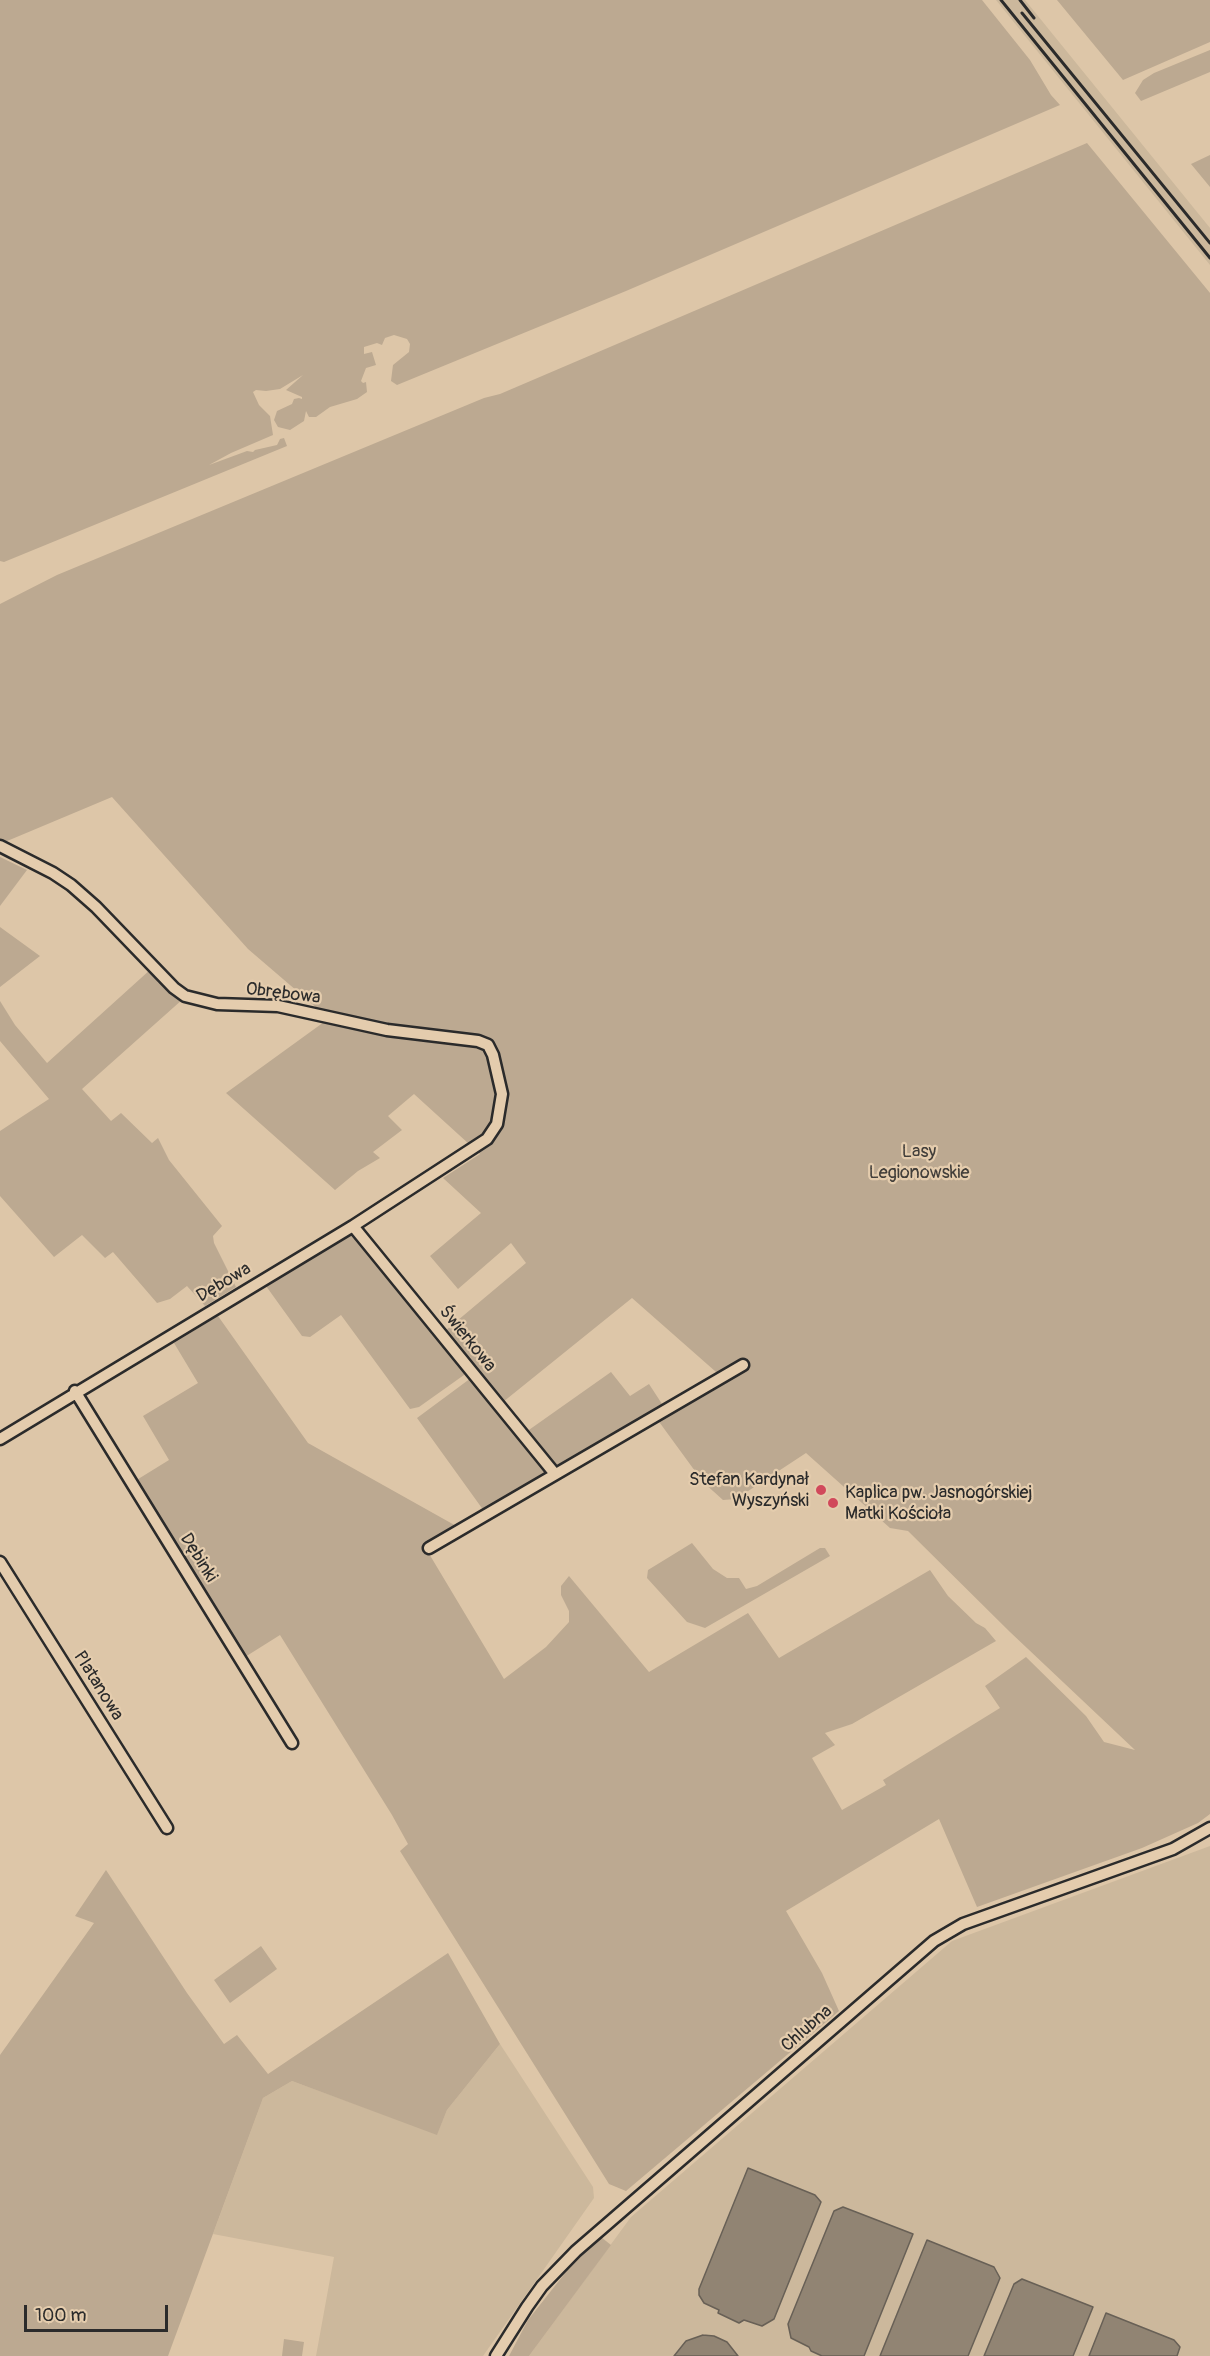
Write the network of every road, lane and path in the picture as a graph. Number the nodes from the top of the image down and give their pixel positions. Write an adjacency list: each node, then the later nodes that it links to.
1 (0, 846): 2 (street, Obrębowa)
2 (464, 1154): 3 (street, Dębowa)
3 (352, 1226): 5 (street, Dębowa); 7 (street, Świerkowa)
4 (743, 1365): 7 (street)
5 (75, 1391): 6 (street, Dębowa); 10 (street, Dębinki)
6 (0, 1438)
7 (555, 1474): 8 (street)
8 (429, 1548)
9 (0, 1562): 11 (street, Platanowa)
10 (292, 1743)
11 (166, 1828)
12 (1210, 1828): 13 (street, Chlubna)
13 (496, 2356)

